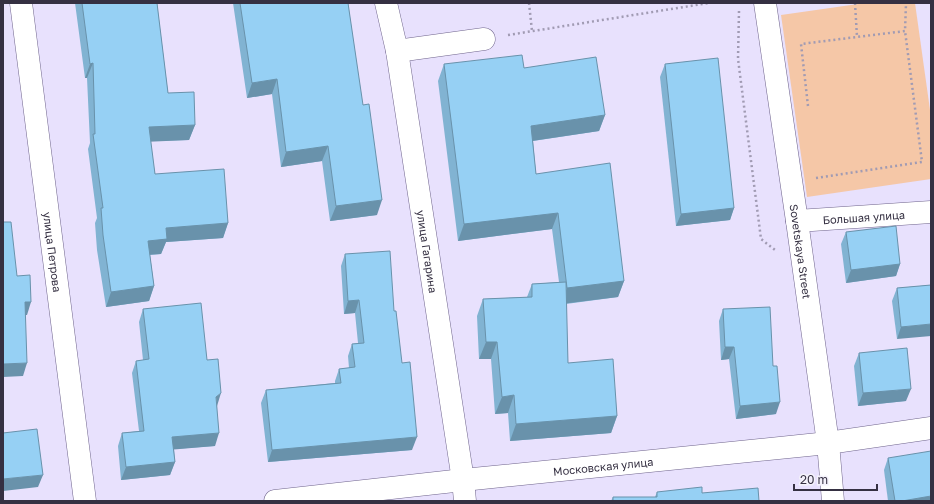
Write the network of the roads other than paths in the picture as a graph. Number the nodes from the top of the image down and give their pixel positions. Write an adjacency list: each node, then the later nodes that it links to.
1 (21, 3): 11 (street, улица Петрова)
2 (386, 3): 5 (street, улица Гагарина)
3 (765, 3): 7 (street, Sovetskaya Street)
4 (484, 39): 5 (street)
5 (397, 51): 10 (street, улица Гагарина)
6 (931, 212): 7 (street, Большая улица)
7 (797, 221): 9 (street, Sovetskaya Street)
8 (931, 428): 9 (street, Московская улица)
9 (828, 443): 10 (street, Московская улица); 13 (street, Sovetskaya Street)
10 (464, 491): 12 (street, Московская улица)
11 (85, 501)
12 (276, 501)
13 (833, 501)

